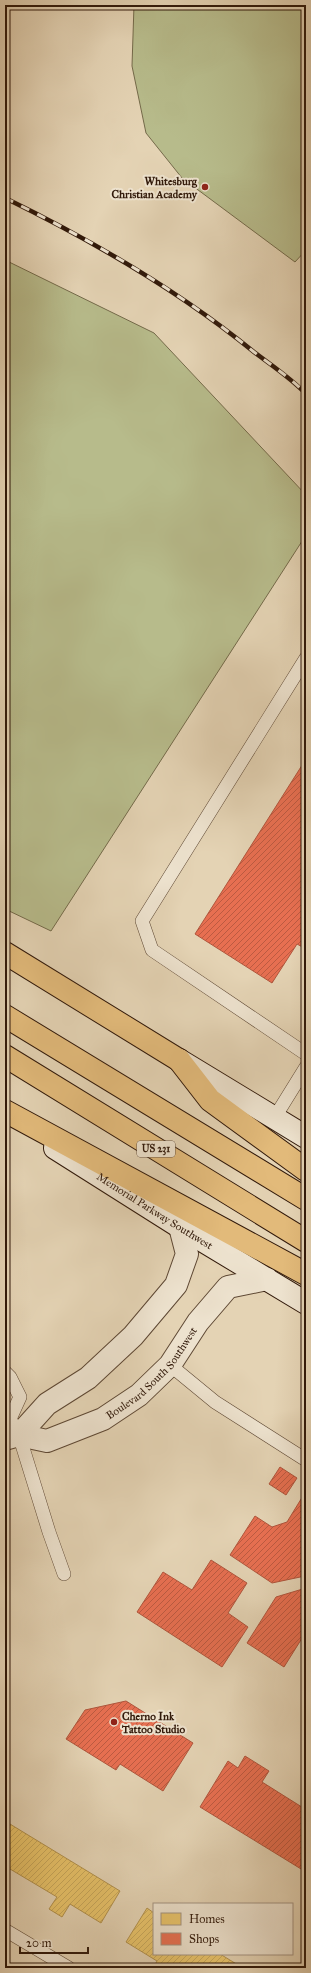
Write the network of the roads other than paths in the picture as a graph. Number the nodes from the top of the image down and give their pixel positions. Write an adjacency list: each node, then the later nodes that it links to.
1 (306, 658): 4 (lane)
2 (5, 953): 6 (main road)
3 (5, 1016): 13 (main road)
4 (306, 1054)
5 (5, 1056): 15 (main road, US 231)
6 (179, 1060): 10 (street); 12 (main road)
7 (306, 1067): 10 (lane)
8 (5, 1112): 16 (main road)
9 (5, 1117): 14 (street, Memorial Parkway Southwest)
10 (275, 1117): 11 (street)
11 (306, 1136)
12 (306, 1170)
13 (306, 1200)
14 (180, 1227): 17 (street, Memorial Parkway Southwest); 21 (street)
15 (306, 1241)
16 (306, 1274)
17 (267, 1279): 18 (street, Memorial Parkway Southwest); 19 (street, Boulevard South Southwest)
18 (306, 1302)
19 (170, 1365): 21 (street, Boulevard South Southwest); 22 (lane)
20 (5, 1372): 21 (lane)
21 (10, 1428): 23 (lane)
22 (306, 1460)
23 (64, 1574)
24 (5, 1930): 25 (lane)
25 (69, 1968)

